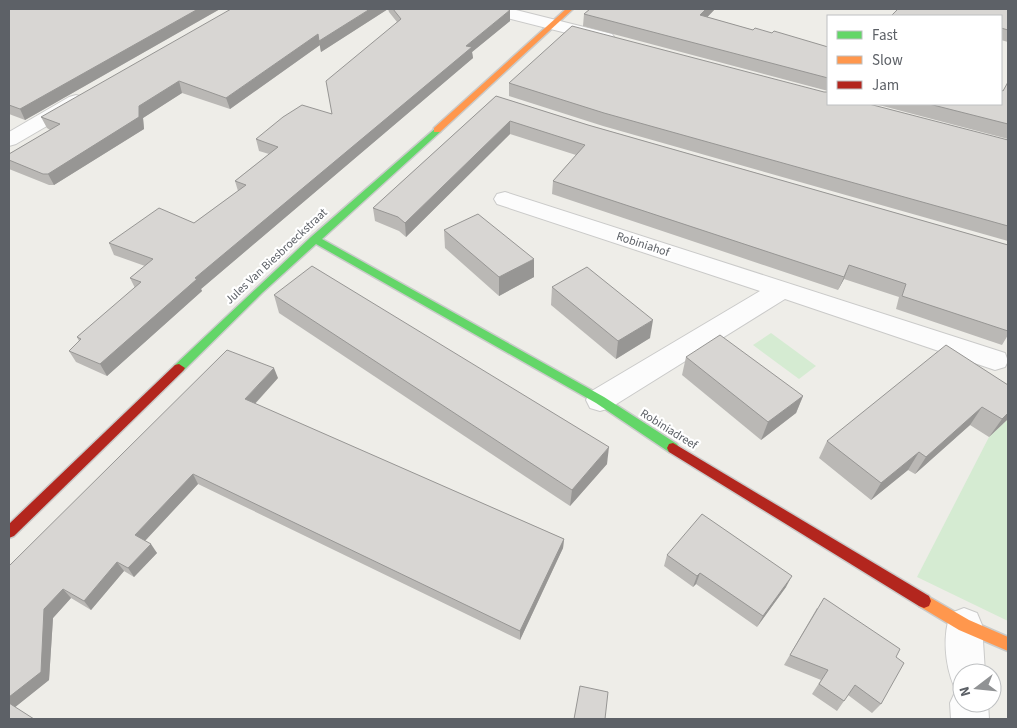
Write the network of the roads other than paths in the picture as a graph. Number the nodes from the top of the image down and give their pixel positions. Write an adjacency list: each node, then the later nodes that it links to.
1 (493, 9): 3 (street)
2 (570, 9): 3 (street, Jules Van Biesbroeckstraat)
3 (553, 24): 4 (street); 8 (street, Jules Van Biesbroeckstraat)
4 (626, 44)
5 (93, 92): 6 (street)
6 (9, 140)
7 (504, 199): 9 (street, Robiniahof)
8 (314, 239): 11 (street, Robiniadreef); 12 (street, Jules Van Biesbroeckstraat)
9 (782, 289): 10 (street, Robiniahof); 11 (street)
10 (995, 360)
11 (600, 400): 13 (street, Robiniadreef)
12 (9, 532)
13 (964, 625): 14 (street, Robiniadreef); 15 (street)
14 (1008, 644)
15 (966, 663)

